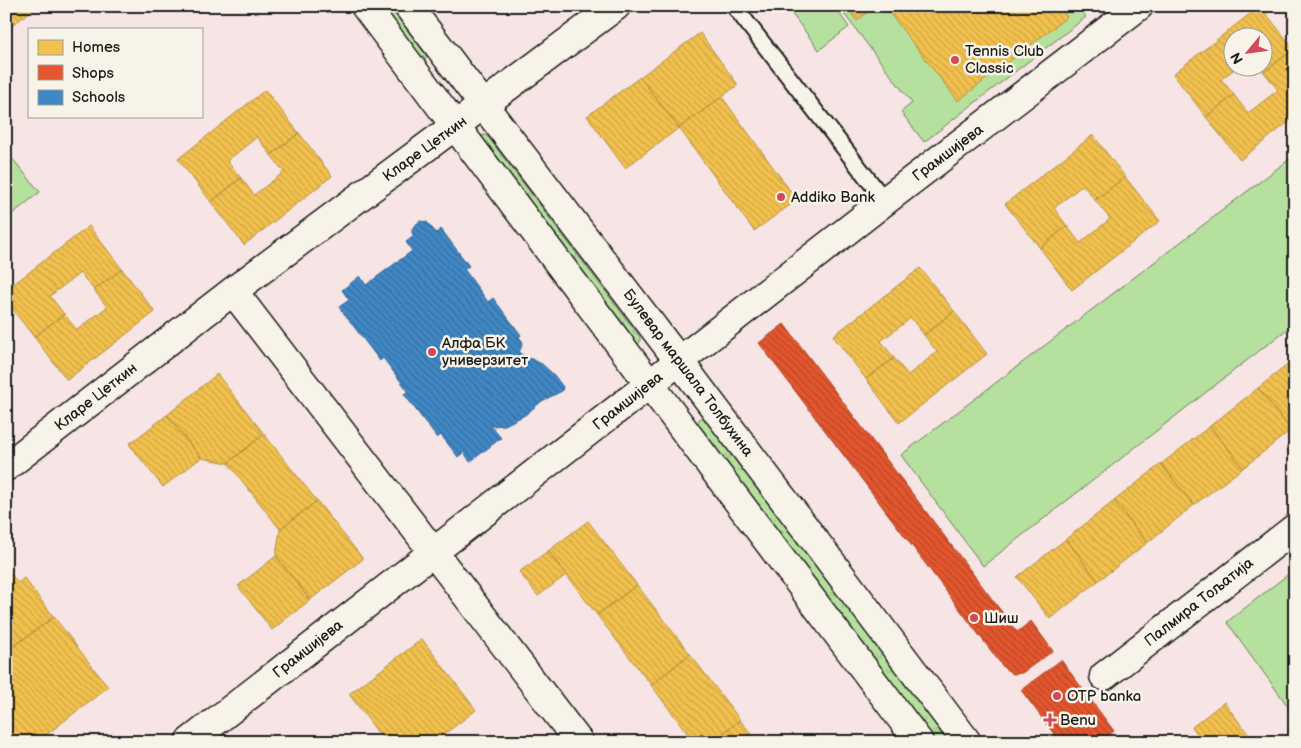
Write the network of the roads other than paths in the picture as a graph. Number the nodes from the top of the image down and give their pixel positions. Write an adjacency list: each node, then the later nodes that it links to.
1 (365, 6): 7 (street)
2 (408, 6): 6 (street, Булевар маршала Толбухина)
3 (616, 6): 6 (street, Кларе Цеткин)
4 (734, 6): 8 (lane)
5 (1139, 6): 8 (street, Грамшијева)
6 (483, 106): 7 (street, Кларе Цеткин); 10 (street, Булевар маршала Толбухина)
7 (454, 126): 9 (street, Кларе Цеткин); 11 (street)
8 (885, 201): 10 (street, Грамшијева)
9 (234, 291): 12 (street, Кларе Цеткин); 14 (street)
10 (680, 361): 11 (street, Грамшијева); 19 (street, Булевар маршала Толбухина)
11 (651, 384): 14 (street, Грамшијева); 18 (street)
12 (6, 467)
13 (1295, 528): 15 (street, Палмира Тољатија)
14 (433, 553): 16 (street, Грамшијева); 17 (street)
15 (1104, 676)
16 (189, 742)
17 (579, 742)
18 (919, 742)
19 (967, 742)

